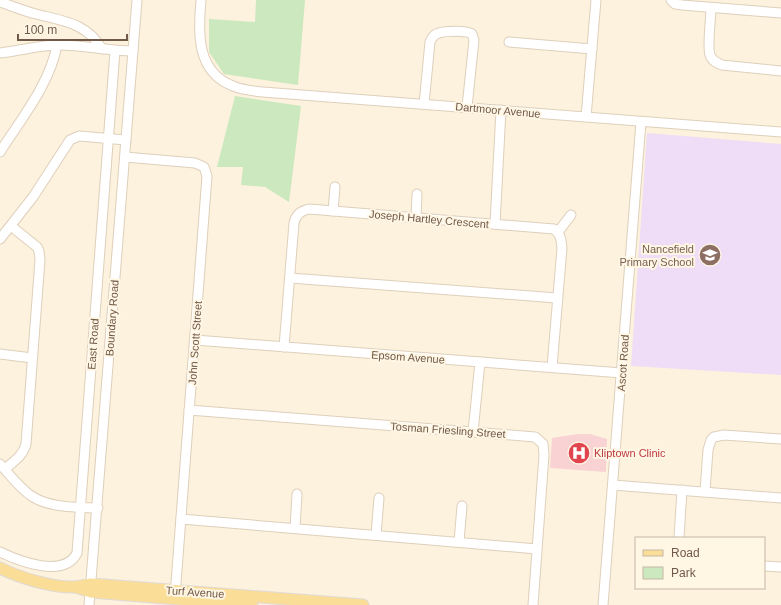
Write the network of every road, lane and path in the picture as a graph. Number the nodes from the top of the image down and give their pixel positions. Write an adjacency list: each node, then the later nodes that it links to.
1 (137, 0): 13 (street, Boundary Road)
2 (201, 0): 16 (street, Dartmoor Avenue)
3 (596, 0): 11 (street)
4 (671, 0): 6 (street)
5 (0, 2): 10 (street)
6 (711, 8): 7 (street); 15 (street)
7 (781, 13)
8 (509, 42): 11 (street)
9 (57, 45): 10 (street); 14 (street); 24 (street)
10 (102, 49): 12 (street)
11 (592, 49): 19 (street)
12 (116, 51): 13 (street); 22 (street, East Road)
13 (133, 51): 23 (street, Boundary Road)
14 (0, 53)
15 (781, 71)
16 (424, 104): 17 (street, Dartmoor Avenue); 17 (street)
17 (467, 107): 18 (street, Dartmoor Avenue)
18 (501, 110): 19 (street, Dartmoor Avenue); 31 (street)
19 (586, 117): 20 (street, Dartmoor Avenue)
20 (641, 122): 21 (street, Dartmoor Avenue); 43 (street, Ascot Road)
21 (781, 132)
22 (109, 139): 23 (street); 32 (street); 55 (street, East Road)
23 (126, 140): 25 (street, Boundary Road)
24 (0, 152)
25 (125, 157): 37 (street, John Scott Street); 56 (street, Boundary Road)
26 (335, 187): 28 (street)
27 (417, 194): 30 (street)
28 (333, 211): 30 (street, Joseph Hartley Crescent); 35 (street, Joseph Hartley Crescent)
29 (571, 215): 33 (street)
30 (416, 218): 31 (street, Joseph Hartley Crescent)
31 (495, 224): 33 (street, Joseph Hartley Crescent)
32 (11, 226): 34 (street); 40 (street)
33 (558, 232): 36 (street)
34 (0, 239)
35 (290, 278): 36 (street); 38 (street, Joseph Hartley Crescent)
36 (557, 298): 42 (street)
37 (195, 340): 38 (street, Epsom Avenue); 44 (street, John Scott Street)
38 (284, 347): 41 (street, Epsom Avenue)
39 (0, 354): 40 (street)
40 (32, 358): 47 (street)
41 (480, 362): 42 (street, Epsom Avenue); 45 (street)
42 (552, 368): 43 (street, Epsom Avenue)
43 (622, 373): 48 (street, Ascot Road)
44 (189, 410): 45 (street, Tosman Friesling Street); 57 (street, John Scott Street)
45 (473, 432): 62 (street, Tosman Friesling Street)
46 (781, 439): 50 (street)
47 (2, 466): 55 (street)
48 (613, 485): 49 (street); 74 (street, Ascot Road)
49 (682, 490): 50 (street); 60 (street)
50 (705, 491): 53 (street)
51 (297, 494): 58 (street)
52 (379, 498): 59 (street)
53 (781, 498)
54 (462, 506): 61 (street)
55 (80, 507): 56 (street); 63 (street, East Road)
56 (98, 508): 67 (street, Boundary Road)
57 (181, 518): 58 (street); 68 (street, John Scott Street)
58 (295, 528): 59 (street)
59 (376, 535): 61 (street)
60 (679, 537)
61 (459, 542): 62 (street)
62 (537, 549): 73 (street, Tosman Friesling Street)
63 (0, 552)
64 (765, 566): 65 (street)
65 (781, 567)
66 (0, 568): 67 (main road, Turf Avenue)
67 (91, 588): 68 (main road, Turf Avenue); 70 (street)
68 (175, 595): 69 (main road, Turf Avenue)
69 (223, 601): 71 (main road, Turf Avenue); 72 (main road, Turf Avenue)
70 (89, 605)
71 (252, 605)
72 (363, 605)
73 (533, 605)
74 (603, 605)

